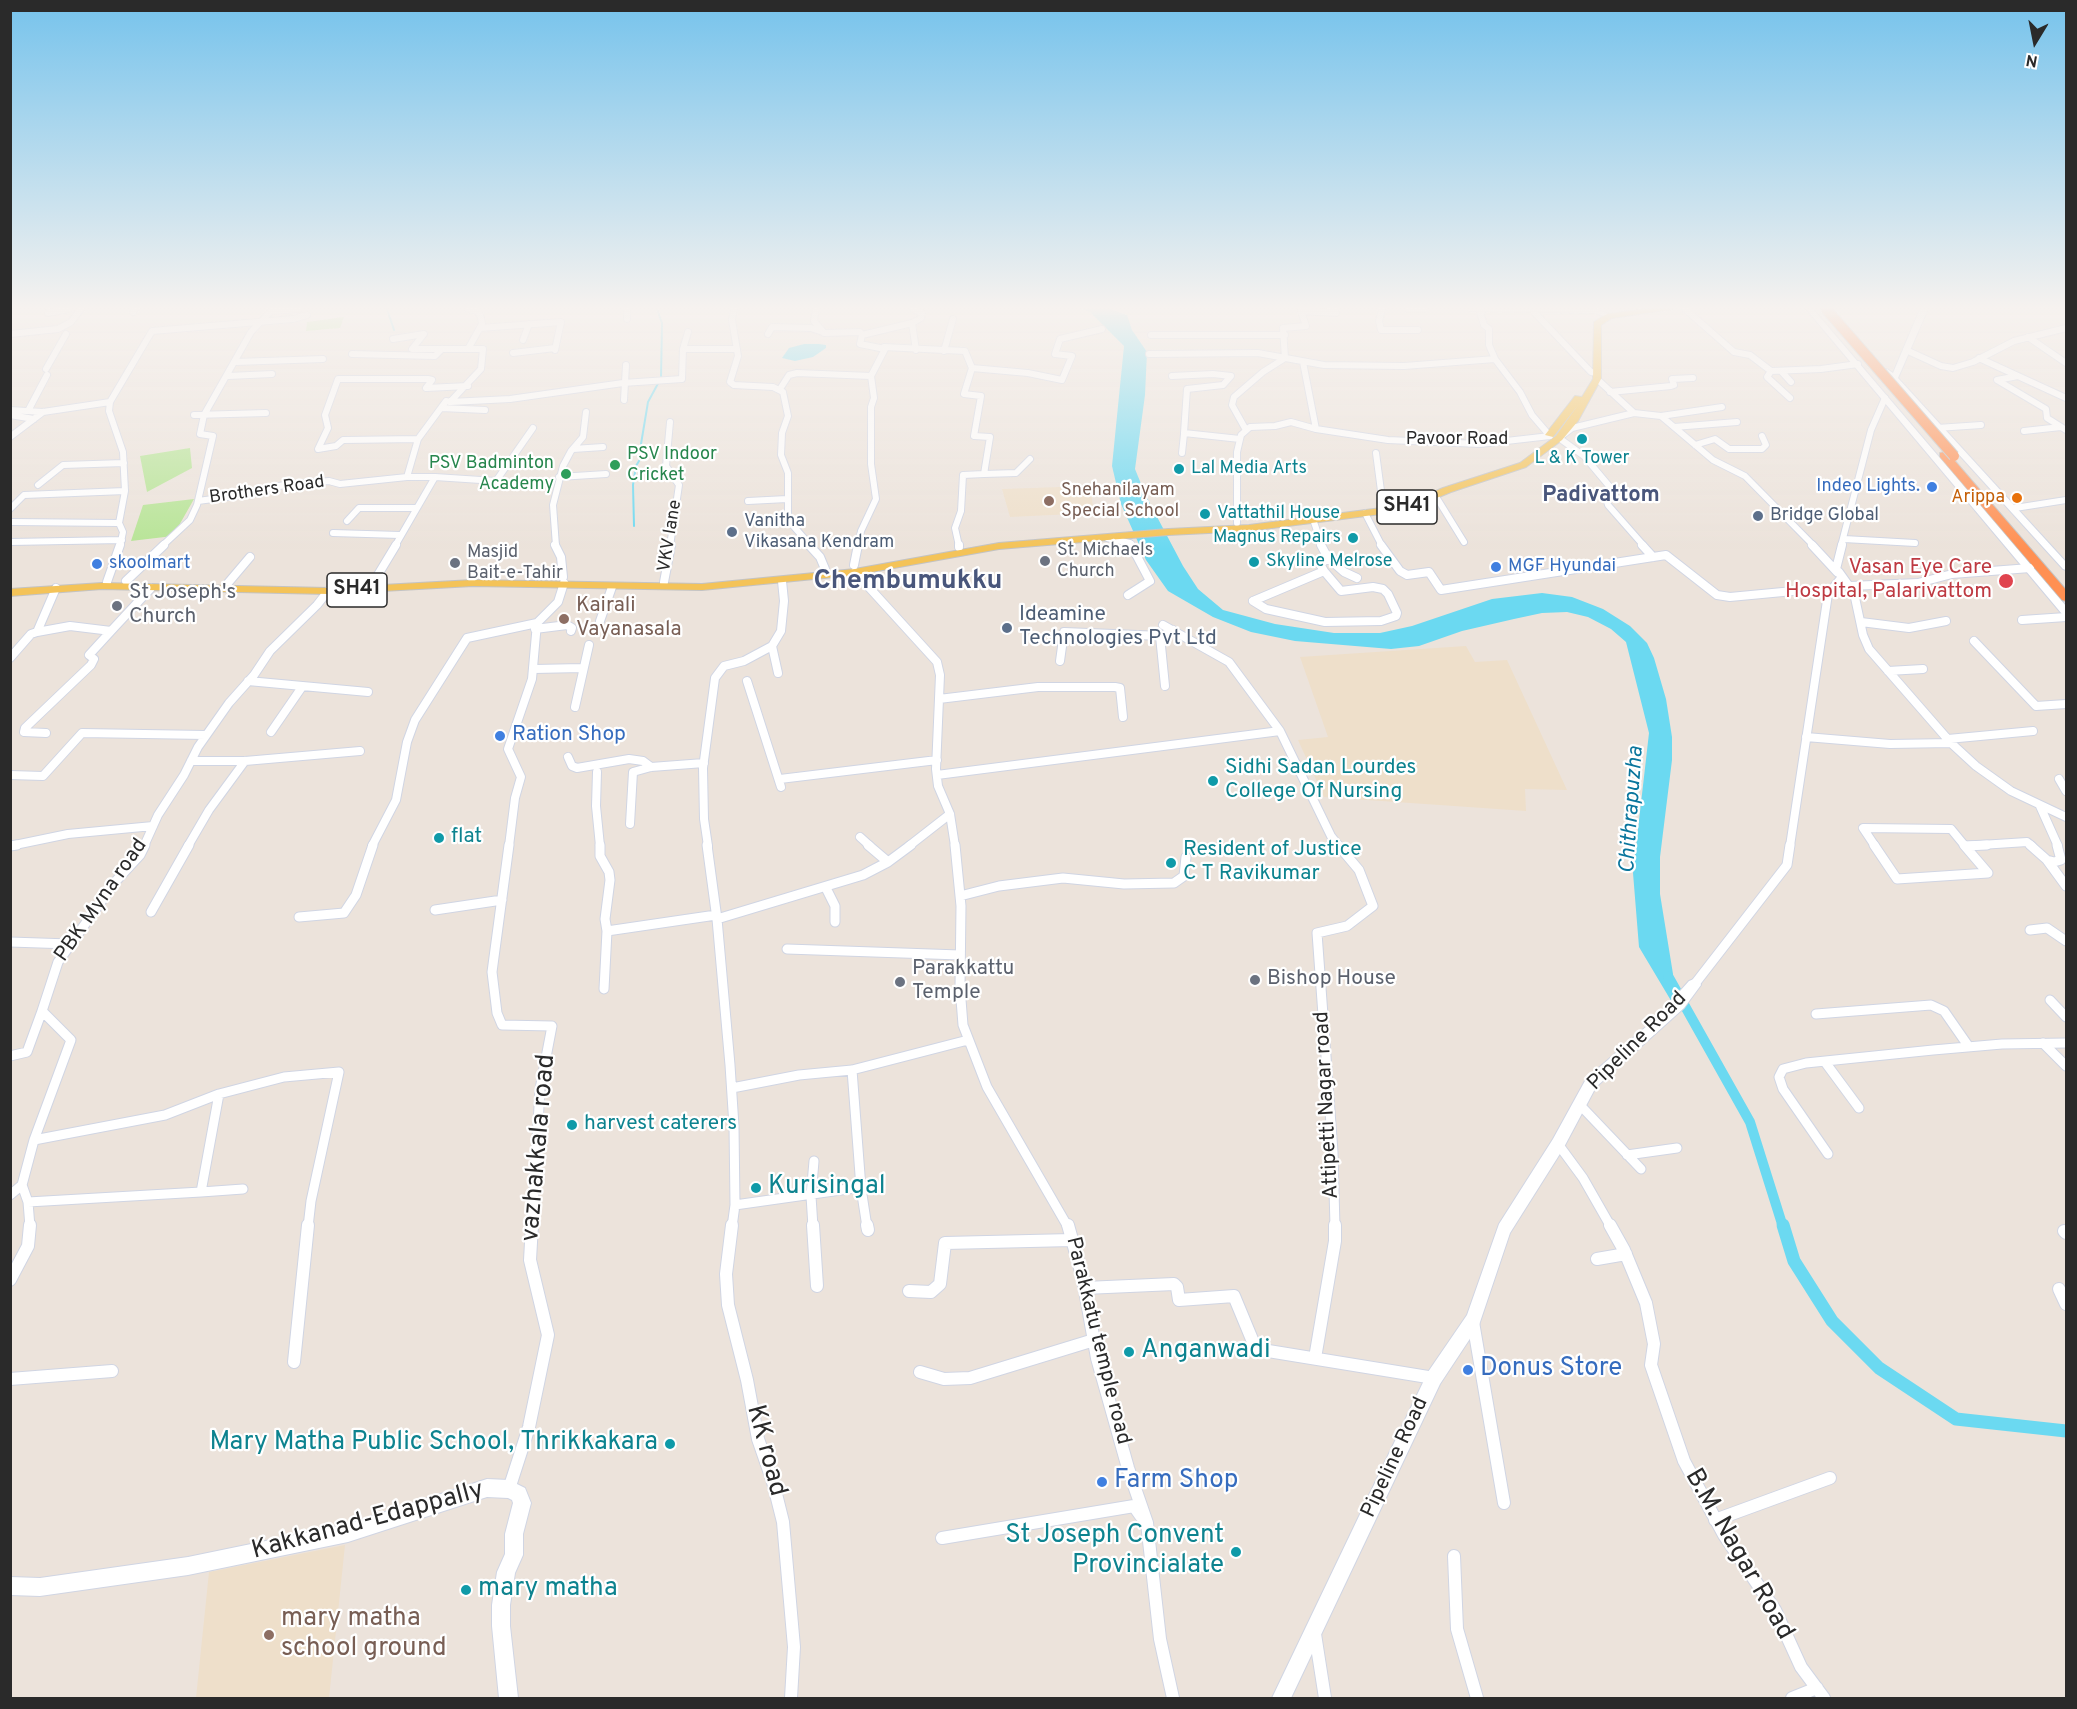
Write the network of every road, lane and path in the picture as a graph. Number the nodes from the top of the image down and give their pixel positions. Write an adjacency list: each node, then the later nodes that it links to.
1 (39, 389): 36 (street)
2 (118, 389): 30 (street)
3 (220, 389): 43 (street)
4 (334, 389): 60 (street)
5 (465, 389): 31 (street)
6 (583, 389): 31 (street)
7 (624, 389): 29 (street)
8 (780, 389): 80 (street)
9 (873, 389): 111 (street)
10 (966, 389): 71 (street)
11 (1187, 389): 56 (street)
12 (1244, 389): 54 (street)
13 (1308, 389): 53 (street)
14 (1518, 389): 59 (street)
15 (1587, 389): 59 (main road, SH41)
16 (1608, 389): 25 (street)
17 (1643, 389): 25 (street)
18 (1780, 389): 26 (street)
19 (1878, 389): 27 (street)
20 (1890, 389): 67 (highway)
21 (1893, 389): 67 (highway, bridge)
22 (1903, 389): 51 (street)
23 (2012, 389): 52 (street)
24 (2046, 389): 28 (street)
25 (1611, 392): 40 (street)
26 (1790, 398)
27 (1885, 398): 77 (street); 99 (street)
28 (2067, 398)
29 (624, 400)
30 (110, 402): 37 (street); 69 (street)
31 (450, 402): 33 (street)
32 (1722, 407): 44 (street, Pavoor Road)
33 (441, 408): 35 (street); 60 (street)
34 (10, 410): 36 (street)
35 (485, 410)
36 (28, 411): 37 (street)
37 (43, 412): 45 (street)
38 (586, 412): 64 (street)
39 (266, 413): 43 (street)
40 (1634, 413): 44 (street, Pavoor Road); 59 (street, Pavoor Road)
41 (10, 415): 45 (street)
42 (194, 415): 43 (street)
43 (204, 415): 82 (street)
44 (1661, 416): 49 (street)
45 (34, 419): 58 (street)
46 (670, 422): 124 (street, VKV lane)
47 (1737, 422): 49 (street)
48 (1981, 425): 51 (street)
49 (1674, 427): 62 (street)
50 (534, 428): 73 (street, Brothers Road)
51 (1937, 428): 78 (street)
52 (2064, 428): 55 (street)
53 (1316, 429): 54 (street, Pavoor Road); 59 (street, Pavoor Road)
54 (1246, 430): 61 (street)
55 (2024, 431)
56 (1184, 434): 61 (street); 65 (street)
57 (1762, 436): 62 (street)
58 (10, 437)
59 (1554, 437): 79 (main road, SH41); 84 (main road); 106 (street)
60 (418, 439): 72 (street)
61 (1240, 439): 93 (street)
62 (1695, 445): 116 (street)
63 (603, 447): 64 (street)
64 (573, 449): 74 (street)
65 (1182, 453)
66 (1376, 453): 84 (street)
67 (1949, 455): 77 (highway); 78 (highway)
68 (1030, 459): 71 (street)
69 (124, 463): 75 (street); 76 (street)
70 (606, 474): 74 (street)
71 (984, 474): 104 (street)
72 (407, 477): 73 (street, Brothers Road); 82 (street, Brothers Road)
73 (435, 477): 85 (street)
74 (559, 477): 119 (street)
75 (38, 485)
76 (125, 491): 87 (street); 92 (street)
77 (1969, 491): 112 (street); 136 (highway)
78 (1995, 493): 86 (street); 122 (highway)
79 (1435, 495): 88 (main road, SH41); 102 (street)
80 (787, 500): 83 (street); 113 (street)
81 (2067, 500): 86 (street)
82 (198, 501): 120 (street)
83 (748, 501)
84 (1383, 506): 93 (main road)
85 (416, 508): 90 (street); 97 (street)
86 (2015, 508): 110 (street)
87 (10, 509)
88 (1365, 513): 89 (main road, SH41); 106 (street)
89 (1313, 519): 94 (main road, SH41); 107 (street)
90 (347, 521)
91 (10, 522): 92 (street)
92 (119, 523): 100 (street)
93 (1237, 523): 94 (main road)
94 (1167, 529): 96 (main road, SH41)
95 (333, 533): 97 (street)
96 (1122, 533): 98 (main road, SH41); 104 (main road)
97 (400, 535): 126 (street)
98 (1104, 538): 111 (main road, SH41); 135 (street)
99 (1844, 539): 103 (street); 114 (street)
100 (122, 540): 101 (street); 123 (street)
101 (10, 542)
102 (1464, 542)
103 (1916, 543)
104 (959, 547): 111 (main road)
105 (250, 557): 125 (street)
106 (1653, 557): 134 (street)
107 (1328, 558): 109 (street); 115 (street)
108 (1365, 559): 109 (street)
109 (1335, 564): 117 (street)
110 (2067, 567)
111 (855, 568): 113 (main road); 121 (main road, SH41); 165 (street, Parakkatu temple road)
112 (2030, 568): 127 (street); 137 (street)
113 (825, 569): 118 (main road)
114 (1836, 569): 116 (street); 127 (street)
115 (1324, 571): 115 (street)
116 (1842, 577): 134 (street)
117 (1357, 578)
118 (766, 579): 121 (main road, SH41); 124 (main road); 129 (main road, SH41)
119 (563, 580): 124 (main road); 126 (main road); 129 (main road, SH41); 132 (main road, SH41); 144 (street)
120 (126, 581): 123 (main road); 125 (main road)
121 (782, 581): 152 (street)
122 (2067, 581)
123 (107, 582): 128 (main road)
124 (664, 582)
125 (228, 583): 126 (main road)
126 (372, 583)
127 (1850, 585): 142 (street)
128 (10, 587)
129 (612, 587): 140 (street)
130 (56, 588): 131 (main road); 133 (main road); 147 (street)
131 (151, 588): 132 (main road, SH41); 146 (street)
132 (328, 591): 160 (street, PBK Myna road)
133 (10, 593)
134 (1827, 594): 174 (street, Pipeline Road)
135 (1128, 595)
136 (2067, 597)
137 (2067, 612)
138 (2067, 617): 139 (street)
139 (2022, 620)
140 (600, 621)
141 (1946, 621): 142 (street)
142 (1861, 622): 158 (street)
143 (1163, 625): 145 (street)
144 (536, 626): 148 (street); 156 (street, vazhakkala road); 206 (street)
145 (1173, 630): 149 (street); 170 (street)
146 (111, 631): 147 (street); 172 (street)
147 (37, 632): 153 (street)
148 (571, 632)
149 (1160, 636): 154 (street); 162 (street)
150 (1974, 641): 166 (street)
151 (589, 645): 155 (street)
152 (772, 646): 159 (street); 181 (street, KK road)
153 (10, 658)
154 (1059, 661)
155 (582, 668): 156 (street); 167 (street)
156 (534, 669): 203 (street, vazhakkala road)
157 (1923, 669): 158 (street)
158 (1888, 671): 175 (street)
159 (778, 673)
160 (248, 681): 163 (street); 173 (street, PBK Myna road)
161 (747, 681): 187 (street)
162 (1165, 686)
163 (302, 687): 164 (street); 171 (street)
164 (368, 692)
165 (939, 699): 168 (street); 179 (street, Parakkatu temple road)
166 (2067, 704)
167 (575, 707)
168 (1123, 717)
169 (2033, 730): 175 (street)
170 (1280, 731): 185 (street); 261 (street, Attipetti Nagar road)
171 (271, 732)
172 (46, 733)
173 (206, 735): 180 (street, PBK Myna road); 184 (street)
174 (1806, 737): 175 (street); 216 (street, Pipeline Road)
175 (1950, 741): 189 (street)
176 (360, 751): 178 (street)
177 (568, 757): 182 (street)
178 (245, 760): 180 (street); 205 (street)
179 (937, 760): 185 (street, Parakkatu temple road); 187 (street)
180 (191, 761): 193 (street, PBK Myna road)
181 (704, 763): 182 (street); 207 (street, KK road)
182 (651, 767): 192 (street)
183 (597, 772): 210 (street)
184 (10, 775)
185 (937, 775): 190 (street, Parakkatu temple road)
186 (2059, 779): 188 (street)
187 (780, 783)
188 (2067, 791)
189 (2040, 806): 191 (street); 198 (street)
190 (950, 814): 199 (street); 202 (street, Parakkatu temple road)
191 (2067, 817)
192 (630, 824)
193 (153, 826): 195 (street); 213 (street, PBK Myna road)
194 (860, 837): 199 (street)
195 (10, 846)
196 (1965, 846): 196 (street); 198 (street)
197 (1186, 857): 202 (street)
198 (2047, 860): 200 (street)
199 (888, 862): 201 (street)
200 (2066, 884)
201 (826, 888): 207 (street); 208 (street)
202 (960, 897): 215 (street, Parakkatu temple road)
203 (502, 900): 204 (street); 268 (street, vazhakkala road)
204 (435, 909)
205 (151, 912)
206 (299, 917)
207 (717, 917): 210 (street); 230 (street, KK road)
208 (835, 922)
209 (2030, 930): 211 (street)
210 (607, 931): 217 (street)
211 (2067, 941)
212 (10, 942): 213 (street)
213 (70, 944): 219 (street, PBK Myna road)
214 (787, 949): 215 (street)
215 (960, 956): 222 (street, Parakkatu temple road)
216 (1694, 985): 232 (street, Pipeline Road)
217 (604, 989)
218 (2050, 1000): 221 (street)
219 (42, 1011): 226 (street, PBK Myna road); 234 (street)
220 (1816, 1014): 225 (street)
221 (2067, 1017)
222 (968, 1040): 229 (street); 250 (street, Parakkatu temple road)
223 (2043, 1043): 224 (street); 225 (street); 228 (street)
224 (2067, 1043)
225 (1969, 1047): 227 (street)
226 (10, 1056)
227 (1825, 1062): 233 (street); 237 (street)
228 (2067, 1066)
229 (852, 1071): 230 (street); 242 (street)
230 (732, 1088): 248 (street, KK road)
231 (219, 1095): 234 (street); 244 (street); 262 (street)
232 (1580, 1105): 235 (street, Pipeline Road); 238 (street)
233 (1859, 1108)
234 (34, 1140): 241 (street)
235 (1558, 1144): 251 (street, B.M. Nagar Road); 259 (street, Pipeline Road)
236 (1677, 1148): 238 (street)
237 (1828, 1154)
238 (1627, 1155): 240 (street)
239 (814, 1161): 246 (street)
240 (1641, 1169)
241 (22, 1185): 245 (street); 247 (street)
242 (865, 1187): 246 (street); 249 (street)
243 (243, 1189): 244 (street)
244 (201, 1192): 247 (street)
245 (10, 1195)
246 (811, 1197): 248 (street); 254 (street)
247 (28, 1202): 253 (street)
248 (735, 1205): 278 (street, KK road)
249 (868, 1230)
250 (1072, 1240): 255 (street, Parakkatu temple road); 257 (street)
251 (1626, 1254): 252 (street); 270 (street, B.M. Nagar Road)
252 (1597, 1259)
253 (10, 1280)
254 (817, 1286)
255 (1085, 1288): 260 (street, Parakkatu temple road); 261 (street)
256 (2059, 1289): 258 (street)
257 (909, 1291)
258 (2067, 1304)
259 (1473, 1318): 265 (street, Pipeline Road); 269 (street)
260 (1094, 1340): 264 (street); 271 (street, Parakkatu temple road)
261 (1315, 1358): 265 (street)
262 (294, 1362)
263 (112, 1371): 266 (street)
264 (920, 1372)
265 (1434, 1378): 275 (street, Pipeline Road)
266 (10, 1379)
267 (1830, 1478): 270 (street)
268 (509, 1489): 274 (street, Kakkanad-Edappally); 277 (street, Kakkanad-Edappally)
269 (1504, 1503)
270 (1715, 1520): 276 (street, B.M. Nagar Road)
271 (1147, 1523): 272 (street); 279 (street, Parakkatu temple road)
272 (942, 1538)
273 (1454, 1556): 282 (street)
274 (10, 1586)
275 (1314, 1630): 280 (street, Pipeline Road); 281 (street)
276 (1821, 1693): 283 (street)
277 (509, 1698)
278 (791, 1698)
279 (1173, 1698)
280 (1281, 1698)
281 (1325, 1698)
282 (1477, 1698)
283 (1792, 1698)

